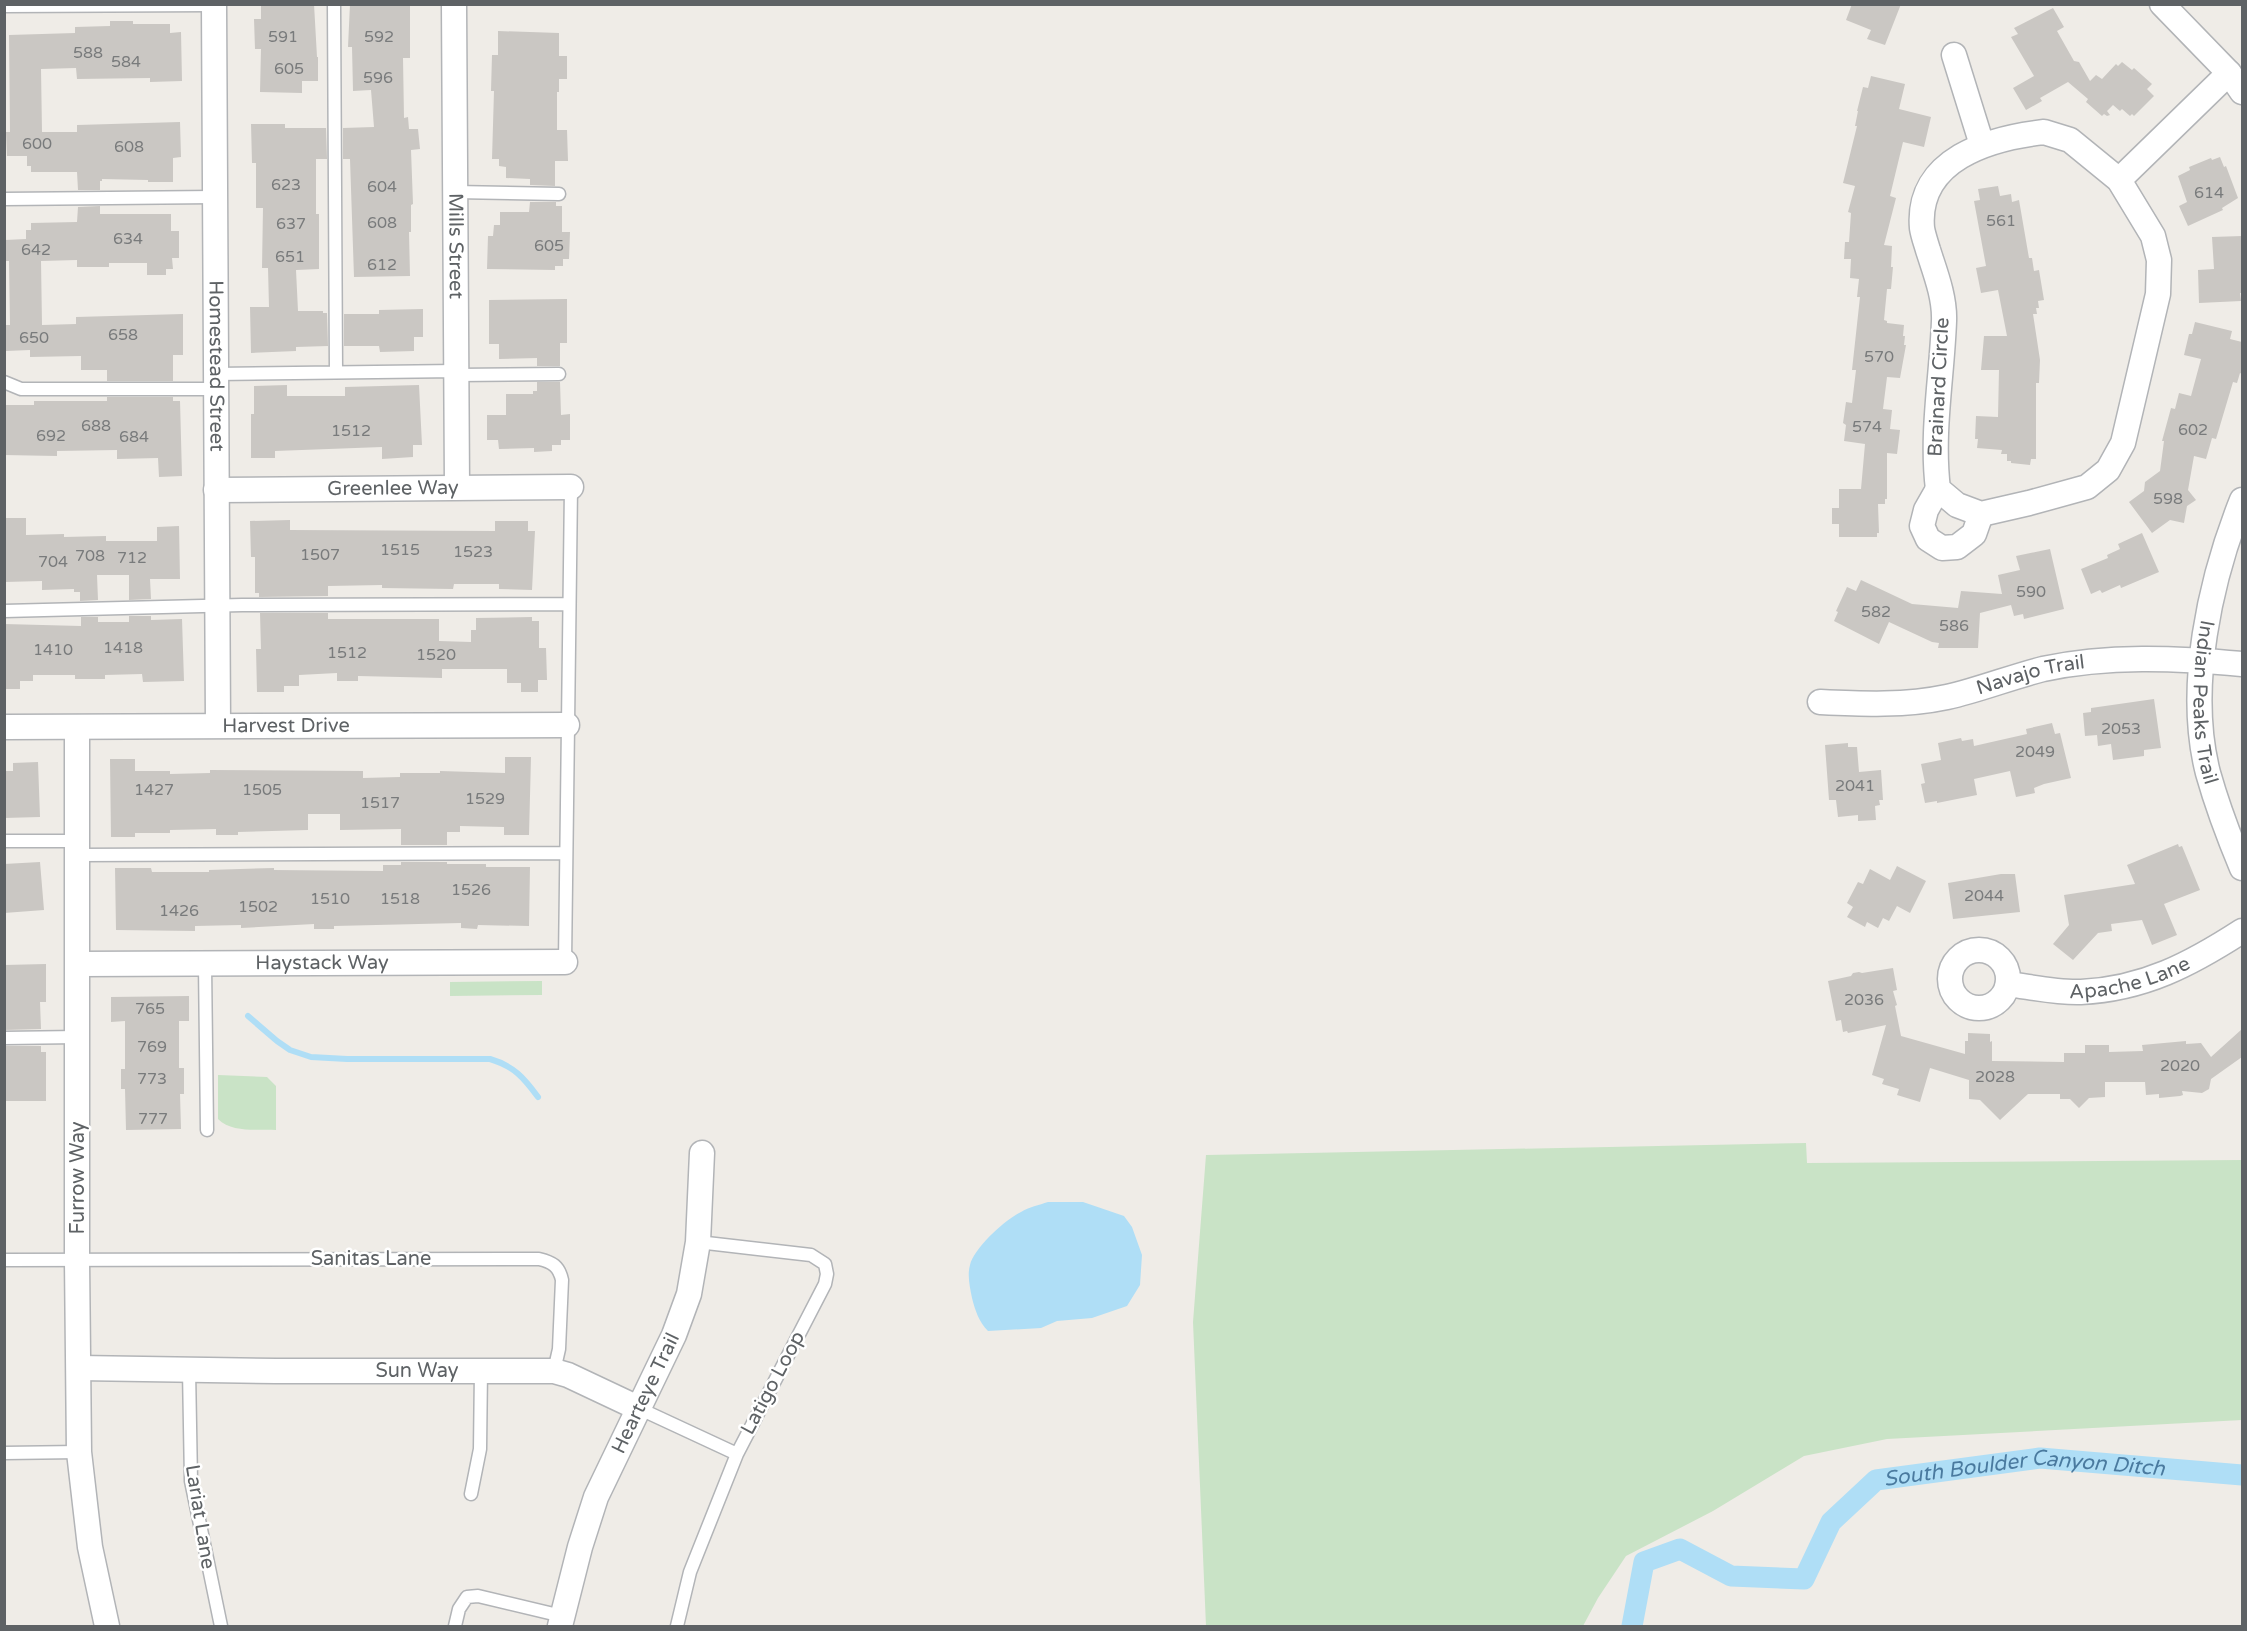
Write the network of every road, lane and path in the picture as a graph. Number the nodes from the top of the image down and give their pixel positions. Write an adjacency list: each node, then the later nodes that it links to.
1 (334, 4): 14 (lane)
2 (454, 4): 10 (street, Mills Street)
3 (2162, 4): 7 (street)
4 (214, 5): 5 (lane); 12 (street, Homestead Street)
5 (4, 6)
6 (1954, 55): 8 (street)
7 (2236, 83): 9 (street)
8 (1982, 145): 9 (street, Brainard Circle); 21 (street, Brainard Circle)
9 (2119, 180): 24 (street, Brainard Circle)
10 (455, 192): 11 (lane); 15 (street, Mills Street)
11 (559, 194)
12 (215, 197): 13 (lane); 17 (street, Homestead Street)
13 (4, 199)
14 (336, 372): 15 (lane); 17 (lane)
15 (456, 373): 16 (lane); 19 (street, Mills Street)
16 (559, 374)
17 (216, 381): 18 (lane); 22 (street, Homestead Street)
18 (4, 382)
19 (457, 486): 20 (street, Greenlee Way); 22 (street, Greenlee Way)
20 (571, 487): 25 (lane)
21 (1938, 489): 24 (street); 24 (street)
22 (216, 490): 26 (street, Homestead Street)
23 (2242, 500): 28 (street, Indian Peaks Trail)
24 (1982, 514)
25 (569, 604): 26 (lane); 32 (lane)
26 (217, 606): 27 (lane); 31 (street, Homestead Street)
27 (4, 611)
28 (2202, 661): 29 (street, Navajo Trail); 30 (street, Navajo Trail); 38 (street, Indian Peaks Trail)
29 (2242, 664)
30 (1820, 702)
31 (218, 725): 32 (street, Harvest Drive); 34 (street, Harvest Drive)
32 (567, 725): 37 (lane)
33 (4, 727): 34 (street, Harvest Drive)
34 (77, 728): 36 (street, Furrow Way)
35 (4, 841): 36 (lane)
36 (78, 848): 37 (lane); 41 (street, Furrow Way)
37 (566, 853): 40 (lane)
38 (2242, 868)
39 (2242, 931): 43 (street, Apache Lane)
40 (566, 962): 42 (street, Haystack Way)
41 (79, 964): 42 (street, Haystack Way); 44 (street, Furrow Way)
42 (205, 964): 46 (lane)
43 (2008, 984)
44 (78, 1037): 45 (lane); 50 (street, Furrow Way)
45 (4, 1038)
46 (207, 1130)
47 (702, 1153): 48 (street, Hearteye Trail)
48 (698, 1242): 55 (street, Hearteye Trail); 58 (lane, Latigo Loop)
49 (4, 1260): 50 (lane, Sanitas Lane)
50 (77, 1260): 51 (street, Furrow Way); 54 (lane, Sanitas Lane)
51 (79, 1368): 52 (street, Sun Way); 56 (street, Furrow Way)
52 (189, 1370): 53 (street, Sun Way); 62 (lane, Lariat Lane)
53 (481, 1370): 54 (street, Sun Way); 59 (lane)
54 (554, 1371): 55 (street, Sun Way)
55 (638, 1408): 58 (lane, Sun Way); 60 (street, Hearteye Trail)
56 (79, 1452): 57 (lane); 61 (street, Furrow Way)
57 (4, 1453)
58 (736, 1454): 64 (lane, Latigo Loop)
59 (471, 1494)
60 (561, 1621): 63 (lane)
61 (107, 1626)
62 (221, 1626)
63 (455, 1626)
64 (677, 1626)

